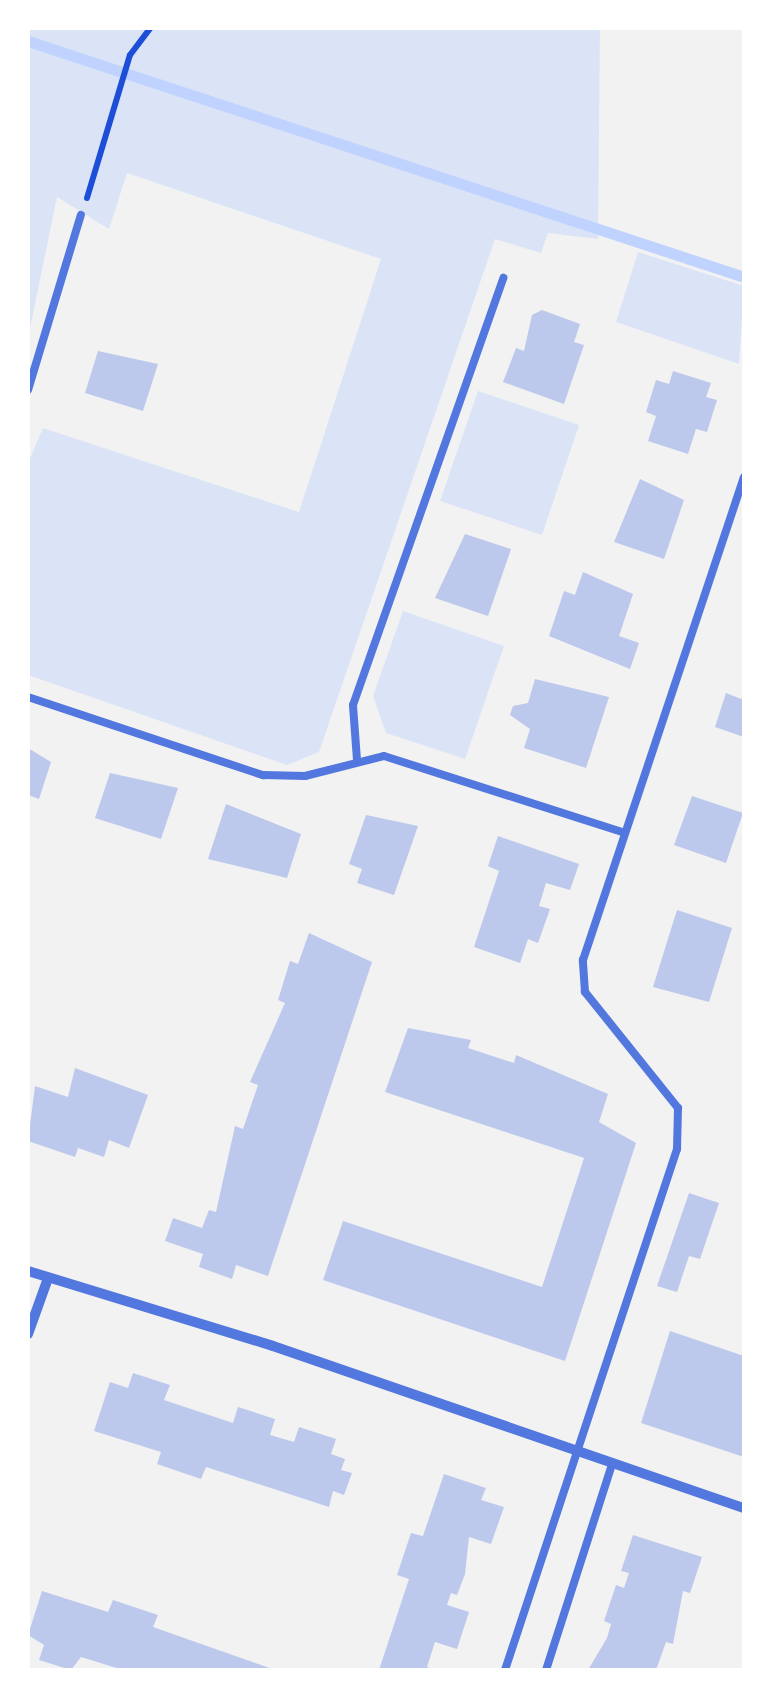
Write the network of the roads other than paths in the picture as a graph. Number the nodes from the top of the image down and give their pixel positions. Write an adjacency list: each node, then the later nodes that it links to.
1 (81, 215): 3 (lane)
2 (503, 278): 6 (lane)
3 (28, 390)
4 (744, 478): 7 (lane)
5 (28, 697): 6 (lane)
6 (357, 760): 7 (lane)
7 (622, 832): 11 (lane)
8 (28, 1271): 9 (street)
9 (48, 1278): 10 (street); 11 (street)
10 (28, 1334)
11 (576, 1453): 12 (street); 14 (lane)
12 (612, 1465): 13 (street); 15 (lane)
13 (744, 1508)
14 (505, 1670)
15 (546, 1670)

